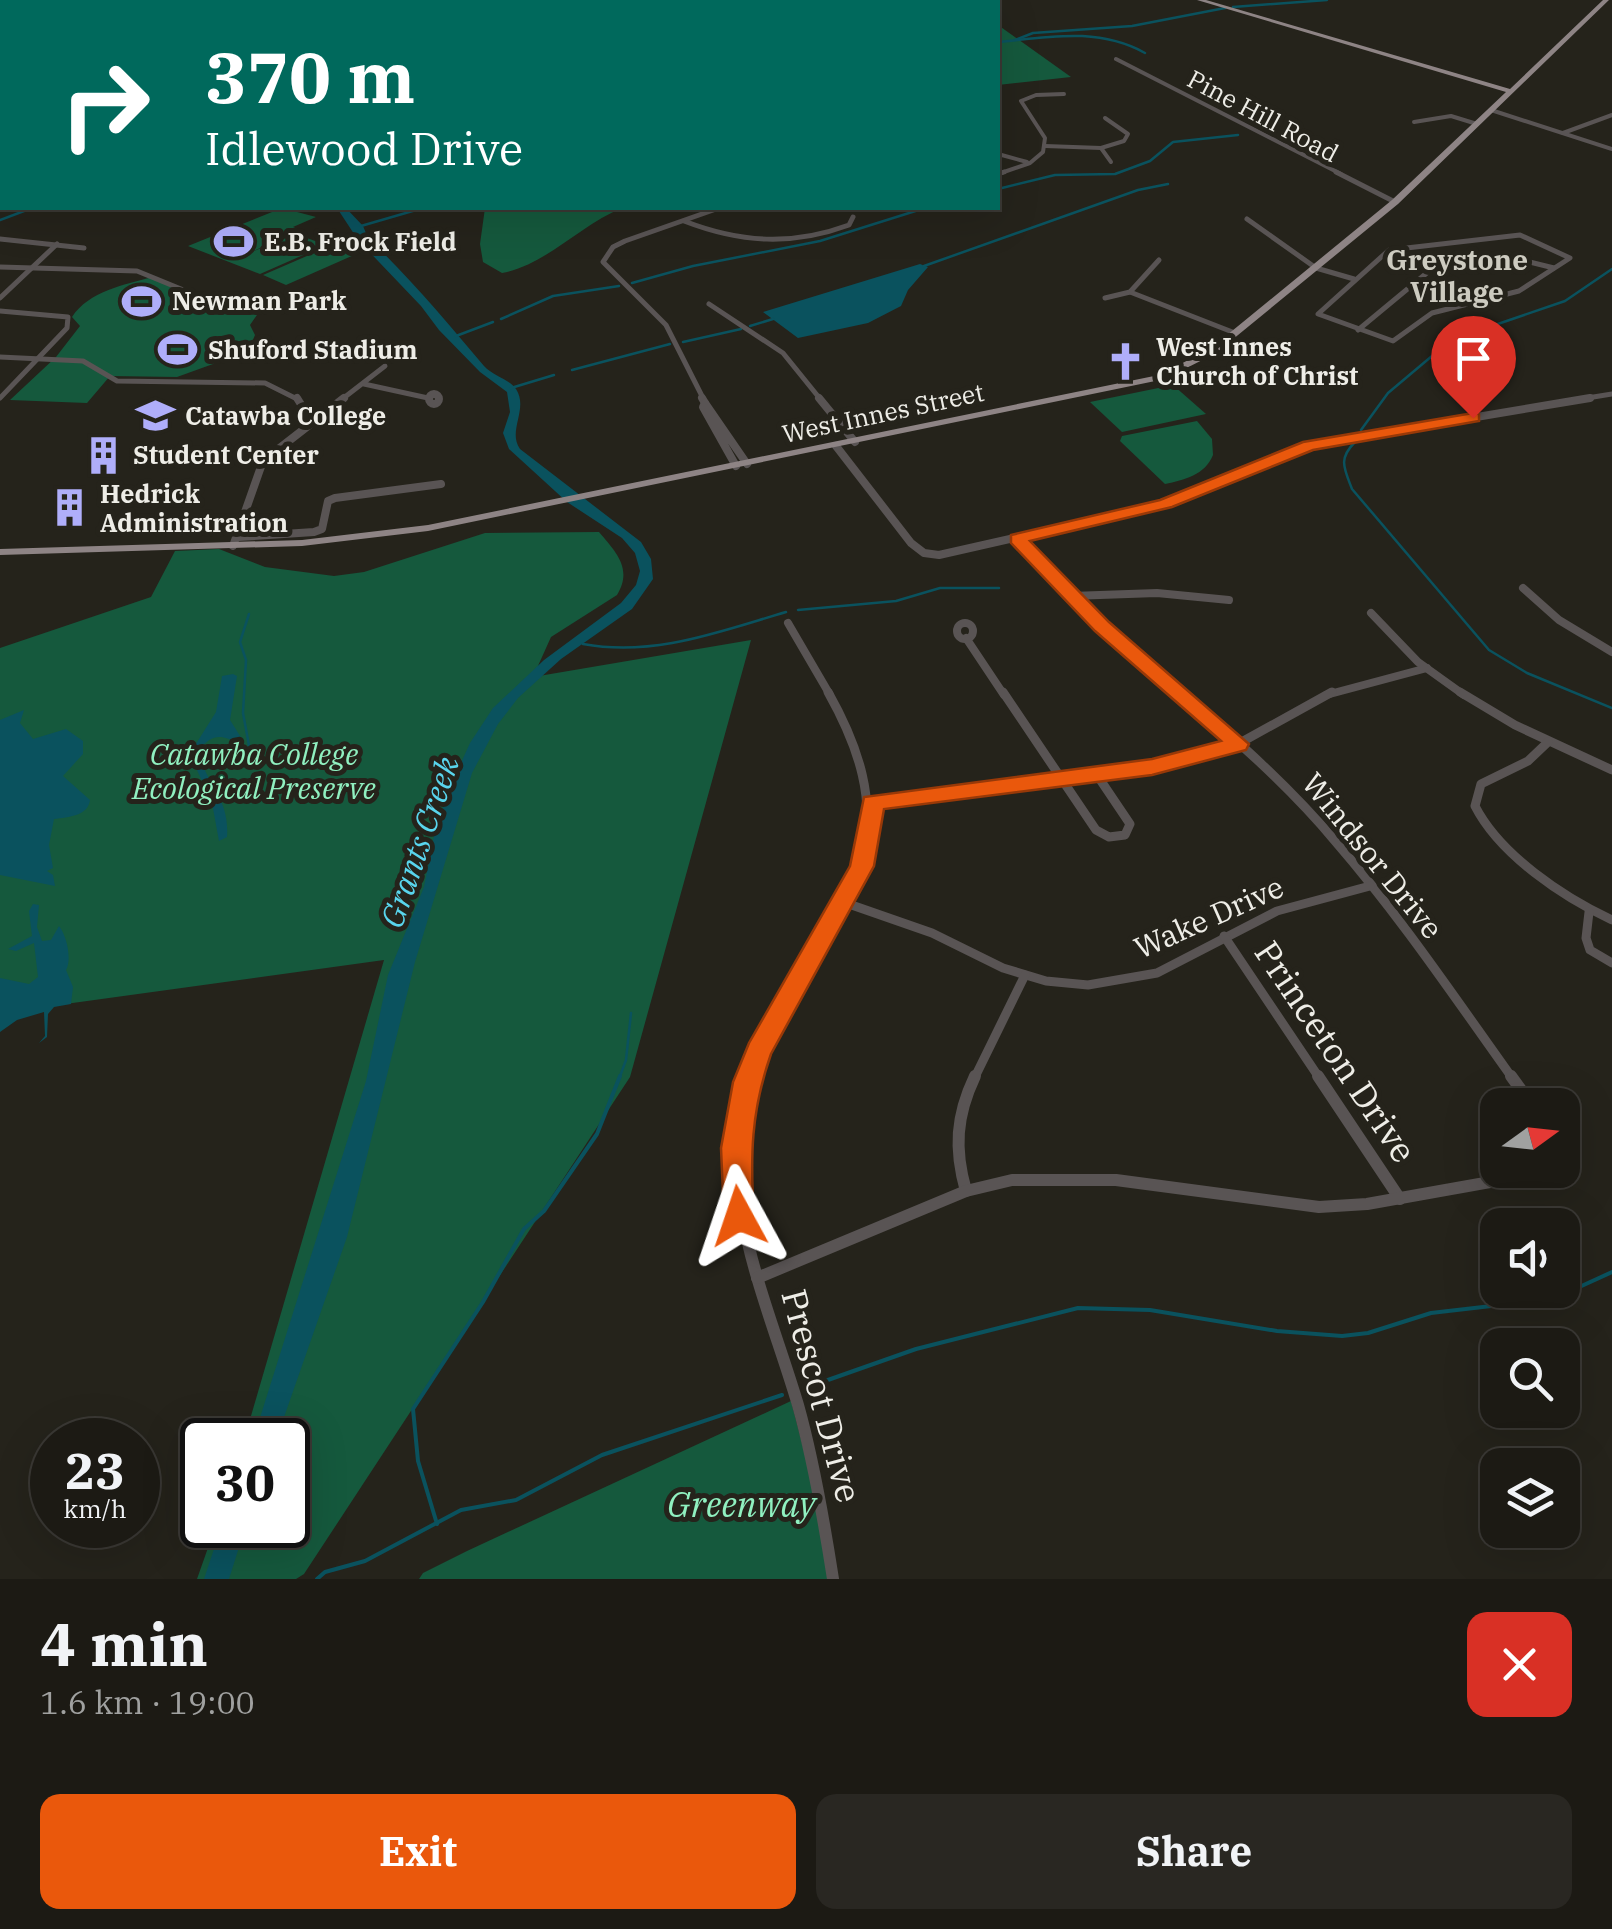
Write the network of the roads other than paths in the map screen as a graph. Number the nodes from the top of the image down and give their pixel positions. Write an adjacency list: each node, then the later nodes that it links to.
1 (1200, 0): 4 (main road)
2 (1606, 0): 4 (main road, West Innes Street)
3 (1116, 59): 19 (street, Pine Hill Road)
4 (1511, 91): 6 (main road, West Innes Street)
5 (1064, 94): 12 (street)
6 (1491, 110): 10 (main road, West Innes Street); 11 (street)
7 (1612, 116): 11 (street)
8 (1105, 118): 13 (street)
9 (1414, 122): 10 (street)
10 (1477, 124): 19 (main road, West Innes Street)
11 (1563, 133): 14 (street)
12 (1045, 146): 13 (street); 16 (street)
13 (1101, 148): 17 (street)
14 (1612, 149)
15 (1000, 154): 16 (street)
16 (1030, 162): 18 (street)
17 (1111, 162)
18 (1000, 173)
19 (1395, 202): 31 (main road, West Innes Street)
20 (714, 210): 23 (street)
21 (853, 218): 23 (street)
22 (1246, 219): 31 (street)
23 (684, 220): 48 (street)
24 (0, 239): 25 (street)
25 (57, 244): 26 (street); 29 (street)
26 (84, 248)
27 (1159, 260): 33 (street)
28 (0, 266): 29 (street)
29 (33, 268): 34 (street); 35 (street)
30 (1554, 268): 32 (street); 39 (street); 39 (street)
31 (1314, 270): 32 (street); 40 (main road, West Innes Street)
32 (1352, 281): 39 (street)
33 (1130, 292): 36 (street); 40 (street)
34 (0, 298)
35 (204, 298)
36 (1104, 298)
37 (709, 304): 51 (street)
38 (0, 311): 42 (street)
39 (1358, 330)
40 (1235, 333): 51 (main road, West Innes Street)
41 (0, 357): 42 (street)
42 (38, 359): 46 (street); 49 (street)
43 (385, 366): 44 (street)
44 (364, 384): 47 (street); 49 (street)
45 (1612, 394): 57 (street)
46 (0, 398)
47 (428, 398)
48 (705, 403): 50 (street); 52 (street)
49 (312, 422): 58 (street)
50 (732, 442): 52 (street); 54 (street)
51 (856, 442): 53 (main road, West Innes Street)
52 (722, 444): 54 (street)
53 (836, 446): 54 (main road, West Innes Street); 57 (street)
54 (741, 465): 56 (main road, West Innes Street)
55 (442, 484): 58 (street)
56 (552, 504): 58 (main road, West Innes Street)
57 (1017, 539): 61 (street, Windsor Drive)
58 (236, 541): 59 (main road, West Innes Street)
59 (0, 550)
60 (1524, 588): 66 (street)
61 (1070, 596): 62 (street); 69 (street, Windsor Drive)
62 (1229, 600)
63 (1372, 613): 67 (street)
64 (788, 623): 73 (street, Prescot Drive)
65 (966, 638): 72 (street)
66 (1612, 652)
67 (1428, 668): 68 (street); 69 (street)
68 (1548, 742): 70 (street); 76 (street)
69 (1238, 744): 71 (street); 74 (street, Windsor Drive)
70 (1612, 770)
71 (1097, 776): 72 (street); 72 (street)
72 (1060, 780): 73 (street)
73 (872, 803): 75 (street, Prescot Drive)
74 (1370, 886): 78 (street, Wake Drive); 81 (street, Windsor Drive)
75 (843, 902): 80 (street, Wake Drive); 85 (street, Prescot Drive)
76 (1589, 912): 77 (street); 79 (street)
77 (1612, 920)
78 (1224, 936): 80 (street, Wake Drive); 84 (street, Princeton Drive)
79 (1612, 963)
80 (1025, 975): 83 (street)
81 (1519, 1088)
82 (1480, 1183): 84 (street)
83 (966, 1191): 84 (street); 85 (street)
84 (1400, 1198)
85 (757, 1278): 86 (street, Prescot Drive)
86 (834, 1579)

